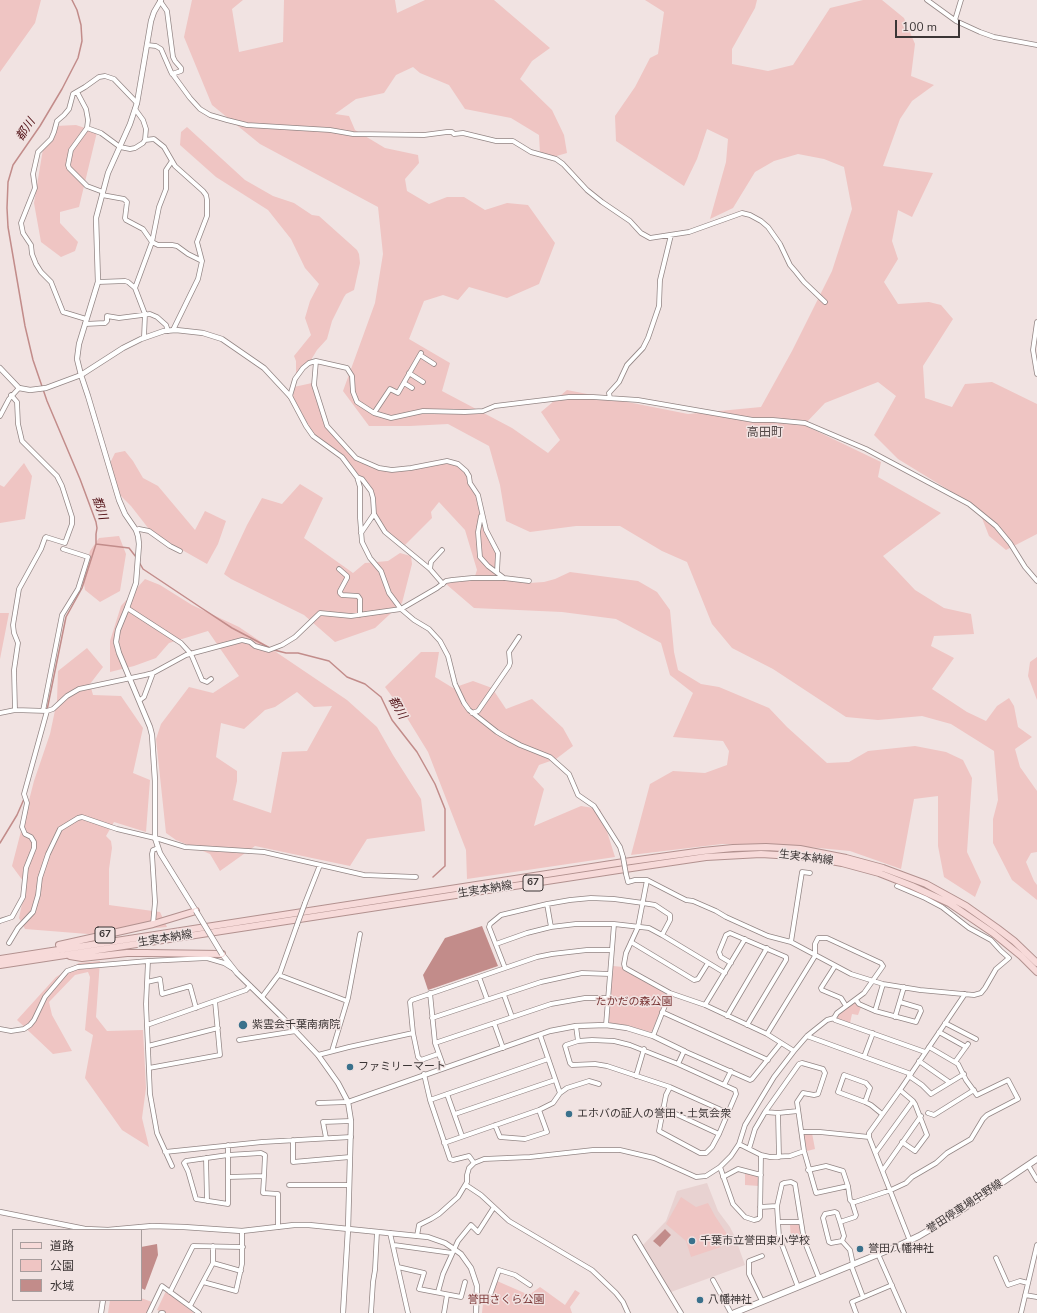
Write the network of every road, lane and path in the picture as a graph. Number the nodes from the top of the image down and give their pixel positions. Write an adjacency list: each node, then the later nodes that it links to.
1 (161, 0): 5 (street); 7 (street)
2 (927, 0): 4 (street)
3 (961, 0): 4 (street)
4 (955, 20): 6 (street)
5 (147, 45): 7 (street); 9 (street)
6 (1037, 45)
7 (172, 74): 16 (street)
8 (77, 92): 9 (street); 11 (street); 23 (street)
9 (137, 103): 10 (street)
10 (134, 109): 12 (street); 13 (street)
11 (87, 128): 13 (street); 15 (street)
12 (145, 140): 13 (street); 14 (street)
13 (120, 147): 15 (street)
14 (172, 161): 17 (street); 18 (street)
15 (103, 193): 17 (street); 19 (street)
16 (671, 235): 21 (street); 39 (street)
17 (152, 242): 18 (street); 20 (street)
18 (202, 261): 25 (street)
19 (98, 282): 20 (street); 23 (street)
20 (135, 288): 22 (street)
21 (825, 302)
22 (145, 314): 23 (street); 25 (street); 26 (street)
23 (86, 322): 32 (street)
24 (1037, 322): 31 (street)
25 (171, 330): 26 (street); 38 (street)
26 (144, 337): 32 (street)
27 (316, 361): 38 (street); 40 (street); 44 (street)
28 (434, 364): 30 (street)
29 (0, 368): 35 (street)
30 (409, 373): 33 (street); 34 (street)
31 (1037, 374)
32 (81, 375): 35 (street); 45 (street)
33 (423, 382)
34 (404, 383): 36 (street); 40 (street)
35 (19, 388): 37 (street)
36 (412, 388)
37 (11, 395): 41 (street); 66 (street)
38 (290, 396): 42 (street)
39 (610, 398): 40 (street); 55 (street)
40 (374, 413)
41 (0, 416)
42 (357, 477): 43 (street); 46 (street)
43 (374, 514): 46 (street); 51 (street)
44 (482, 514): 52 (street); 52 (street)
45 (136, 530): 49 (street); 57 (street)
46 (361, 533): 58 (street)
47 (63, 549): 67 (street)
48 (442, 550): 51 (street)
49 (180, 551)
50 (339, 569): 59 (street)
51 (430, 570): 56 (street)
52 (497, 572): 53 (street)
53 (504, 578): 54 (street); 56 (street)
54 (529, 581)
55 (1037, 581)
56 (443, 584): 58 (street)
57 (127, 608): 61 (street); 63 (street)
58 (401, 609): 59 (street); 69 (street)
59 (360, 615): 61 (street)
60 (519, 638): 69 (street)
61 (191, 654): 62 (street); 64 (street)
62 (153, 673): 63 (street); 65 (street)
63 (130, 679): 65 (street); 67 (street)
64 (211, 679)
65 (140, 700): 70 (street)
66 (15, 710): 67 (street); 68 (street)
67 (45, 711): 80 (street)
68 (0, 713)
69 (472, 713): 75 (street, bridge)
70 (155, 838): 71 (street); 72 (street); 90 (street)
71 (158, 848): 79 (street); 81 (street)
72 (320, 865): 74 (street); 109 (street, bridge)
73 (810, 873): 89 (street)
74 (416, 877)
75 (647, 880): 77 (street); 89 (street)
76 (897, 886): 119 (street)
77 (643, 903): 78 (street); 84 (street); 86 (street)
78 (547, 904): 83 (street); 91 (street)
79 (196, 911): 81 (main road, 67); 94 (street, bridge)
80 (0, 921)
81 (153, 924): 96 (main road, 67)
82 (614, 924): 83 (street); 84 (street); 93 (street)
83 (551, 927): 91 (street)
84 (638, 927): 86 (street); 88 (street)
85 (360, 934): 126 (street)
86 (662, 935): 100 (street)
87 (745, 939): 92 (street); 101 (street); 101 (street)
88 (631, 942): 100 (street); 118 (street)
89 (791, 942): 97 (street)
90 (9, 943)
91 (496, 944): 106 (street)
92 (767, 948): 133 (street); 142 (street)
93 (612, 950): 106 (street); 110 (street)
94 (222, 954): 95 (main road, 67); 105 (street)
95 (62, 955): 103 (main road, 生実本納線 / 67); 108 (main road, 生実本納線 / 67)
96 (13, 956): 98 (main road, 生実本納線 / 67); 102 (main road, 生実本納線 / 67)
97 (814, 956): 104 (street); 112 (street); 149 (street)
98 (0, 959)
99 (148, 961): 105 (street); 113 (street); 145 (street)
100 (708, 963): 107 (street)
101 (731, 963): 107 (street)
102 (1037, 963)
103 (0, 965)
104 (835, 966): 112 (street); 129 (street)
105 (232, 968): 115 (street)
106 (506, 968): 111 (street)
107 (725, 972): 128 (street)
108 (1037, 972)
109 (279, 974): 121 (street); 126 (street)
110 (610, 974): 120 (street); 122 (street)
111 (479, 977): 117 (street); 123 (street)
112 (873, 981): 114 (street); 124 (street)
113 (147, 982): 130 (street); 140 (street)
114 (883, 984): 116 (street); 132 (street)
115 (250, 986): 121 (street); 125 (street)
116 (904, 987): 119 (street); 127 (street)
117 (430, 993): 136 (street); 148 (street)
118 (670, 993): 128 (street); 131 (street)
119 (965, 994): 139 (street)
120 (504, 995): 123 (street); 134 (street)
121 (262, 997): 146 (street)
122 (608, 998): 134 (street); 141 (street)
123 (487, 999): 136 (street)
124 (856, 1000): 129 (street); 132 (street)
125 (216, 1001): 130 (street); 144 (street)
126 (347, 1001): 163 (street)
127 (900, 1002): 135 (street); 135 (street)
128 (705, 1005): 133 (street)
129 (846, 1006): 137 (street)
130 (196, 1008): 140 (street)
131 (662, 1012): 152 (street); 171 (street)
132 (875, 1012): 135 (street)
133 (727, 1016): 142 (street)
134 (512, 1017): 138 (street)
135 (896, 1017)
136 (432, 1018): 157 (street)
137 (834, 1018): 150 (street); 153 (street)
138 (494, 1023): 157 (street); 161 (street)
139 (945, 1023): 147 (street); 154 (street)
140 (147, 1025): 159 (street)
141 (606, 1025): 143 (street); 152 (street)
142 (747, 1025): 149 (street)
143 (576, 1026): 151 (street); 156 (street)
144 (218, 1028): 159 (street); 175 (street)
145 (0, 1029)
146 (296, 1031): 155 (street); 168 (street)
147 (939, 1032): 160 (street); 173 (street)
148 (413, 1033): 163 (street); 167 (street)
149 (767, 1034): 158 (street)
150 (873, 1034): 166 (street); 169 (street)
151 (540, 1035): 161 (street); 170 (street)
152 (653, 1036): 164 (street)
153 (807, 1036): 165 (street); 169 (street)
154 (976, 1039)
155 (239, 1040)
156 (578, 1042): 162 (street); 181 (street)
157 (435, 1043): 167 (street)
158 (781, 1043): 165 (street); 171 (street)
159 (148, 1046): 175 (street)
160 (929, 1047): 166 (street); 173 (street)
161 (503, 1048): 176 (street)
162 (644, 1049): 174 (street); 181 (street)
163 (332, 1051): 168 (street)
164 (684, 1051): 174 (street); 177 (street)
165 (794, 1051): 217 (street)
166 (925, 1052): 172 (street)
167 (438, 1054): 176 (street)
168 (318, 1055): 193 (street)
169 (864, 1057): 180 (street)
170 (548, 1059): 182 (street); 190 (street)
171 (768, 1060): 177 (street)
172 (919, 1061): 180 (street); 183 (street)
173 (955, 1062): 179 (street)
174 (678, 1064): 185 (street)
175 (149, 1068): 221 (street)
176 (444, 1068): 178 (street)
177 (731, 1071): 185 (street)
178 (424, 1074): 191 (street); 193 (street)
179 (964, 1074): 183 (street); 188 (street)
180 (910, 1075): 183 (street); 187 (street)
181 (636, 1076): 186 (street)
182 (555, 1080): 189 (street); 203 (street)
183 (949, 1082)
184 (599, 1084): 189 (street)
185 (724, 1085): 200 (street)
186 (670, 1087): 196 (street); 200 (street)
187 (900, 1090): 192 (street); 204 (street)
188 (974, 1090): 202 (street); 244 (street)
189 (560, 1093): 197 (street)
190 (447, 1094): 191 (street); 203 (street)
191 (430, 1100): 216 (street)
192 (913, 1100): 205 (street); 222 (street)
193 (348, 1102): 195 (street); 206 (street)
194 (864, 1102): 194 (street); 204 (street)
195 (318, 1103)
196 (663, 1108): 209 (street); 209 (street)
197 (539, 1110): 207 (street); 207 (street)
198 (765, 1112): 199 (street); 201 (street); 219 (street)
199 (798, 1112): 201 (street); 208 (street)
200 (728, 1113): 209 (street)
201 (778, 1113): 226 (street)
202 (928, 1113)
203 (454, 1114): 210 (street)
204 (882, 1114): 212 (street)
205 (921, 1116): 215 (street); 215 (street)
206 (352, 1121): 211 (street); 213 (street)
207 (496, 1125): 210 (street)
208 (802, 1132): 212 (street); 220 (street)
209 (718, 1134)
210 (462, 1136): 216 (street)
211 (351, 1137): 213 (street); 225 (street)
212 (869, 1137): 222 (street)
213 (326, 1138): 214 (street)
214 (293, 1140): 218 (street); 225 (street)
215 (902, 1142): 234 (street)
216 (444, 1143): 229 (street)
217 (738, 1144): 219 (street); 232 (street)
218 (228, 1145): 221 (street); 223 (street)
219 (749, 1149): 224 (street)
220 (804, 1151): 226 (street); 233 (street)
221 (165, 1152): 231 (street)
222 (876, 1152): 234 (street)
223 (228, 1155): 227 (street); 236 (street); 237 (street)
224 (761, 1155): 226 (street); 235 (street)
225 (350, 1157): 241 (street)
226 (779, 1157)
227 (206, 1158): 245 (street); 245 (street)
228 (1037, 1159): 230 (main road, 誉田停車場中野線)
229 (474, 1162): 232 (street); 242 (street)
230 (1028, 1165): 239 (street); 264 (main road, 誉田停車場中野線)
231 (172, 1166)
232 (720, 1167): 238 (street)
233 (808, 1170): 243 (street); 243 (street)
234 (883, 1170): 244 (street)
235 (761, 1175): 238 (street); 248 (street)
236 (264, 1176): 237 (street); 254 (street)
237 (228, 1177): 245 (street)
238 (723, 1177): 248 (street)
239 (1037, 1180)
240 (289, 1185): 241 (street)
241 (349, 1185): 257 (street)
242 (466, 1185): 249 (street); 261 (street)
243 (848, 1186): 246 (street)
244 (890, 1190): 246 (street); 264 (street)
245 (207, 1201)
246 (852, 1202): 253 (street)
247 (778, 1206): 248 (street); 251 (street); 252 (street)
248 (760, 1207)
249 (494, 1208): 269 (street); 304 (street)
250 (0, 1212): 255 (street)
251 (778, 1222): 252 (street); 285 (street)
252 (801, 1222): 278 (street)
253 (840, 1222): 263 (street); 263 (street)
254 (278, 1227): 257 (street); 258 (street)
255 (96, 1229)
256 (119, 1229): 258 (street)
257 (348, 1229): 259 (street); 299 (street)
258 (242, 1231): 268 (street)
259 (377, 1232): 260 (street); 300 (street)
260 (390, 1233): 261 (street); 265 (street)
261 (417, 1236): 269 (street)
262 (634, 1237): 305 (street)
263 (842, 1241): 275 (street)
264 (910, 1241): 270 (main road, 誉田停車場中野線)
265 (394, 1244): 269 (street); 276 (street)
266 (1037, 1245): 272 (street)
267 (213, 1246): 268 (street); 274 (street); 286 (street)
268 (243, 1247): 277 (street)
269 (453, 1251): 287 (street); 292 (street)
270 (878, 1254): 275 (main road, 誉田停車場中野線); 284 (street)
271 (762, 1256): 294 (street)
272 (1035, 1257): 282 (street)
273 (996, 1258): 282 (street)
274 (213, 1263): 277 (street); 280 (street)
275 (852, 1265): 278 (main road, 誉田停車場中野線); 291 (street)
276 (398, 1267): 287 (street); 301 (street)
277 (241, 1271): 280 (street)
278 (819, 1278): 285 (main road, 誉田停車場中野線)
279 (713, 1280): 306 (street)
280 (203, 1282): 295 (street)
281 (465, 1282): 288 (street)
282 (1028, 1283): 289 (street)
283 (530, 1285): 292 (street)
284 (892, 1285): 291 (street); 308 (street)
285 (798, 1287): 294 (main road, 誉田停車場中野線)
286 (170, 1292): 295 (street); 297 (street)
287 (438, 1292): 288 (street)
288 (447, 1295): 302 (street)
289 (1026, 1295): 290 (street); 309 (street)
290 (1037, 1296)
291 (863, 1297): 307 (street)
292 (477, 1298): 303 (street)
293 (103, 1301): 296 (street)
294 (762, 1301): 306 (main road, 誉田停車場中野線)
295 (190, 1306): 298 (street)
296 (101, 1313)
297 (149, 1313)
298 (199, 1313)
299 (344, 1313)
300 (371, 1313)
301 (408, 1313)
302 (444, 1313)
303 (476, 1313)
304 (628, 1313)
305 (681, 1313)
306 (732, 1313)
307 (856, 1313)
308 (904, 1313)
309 (1021, 1313)

